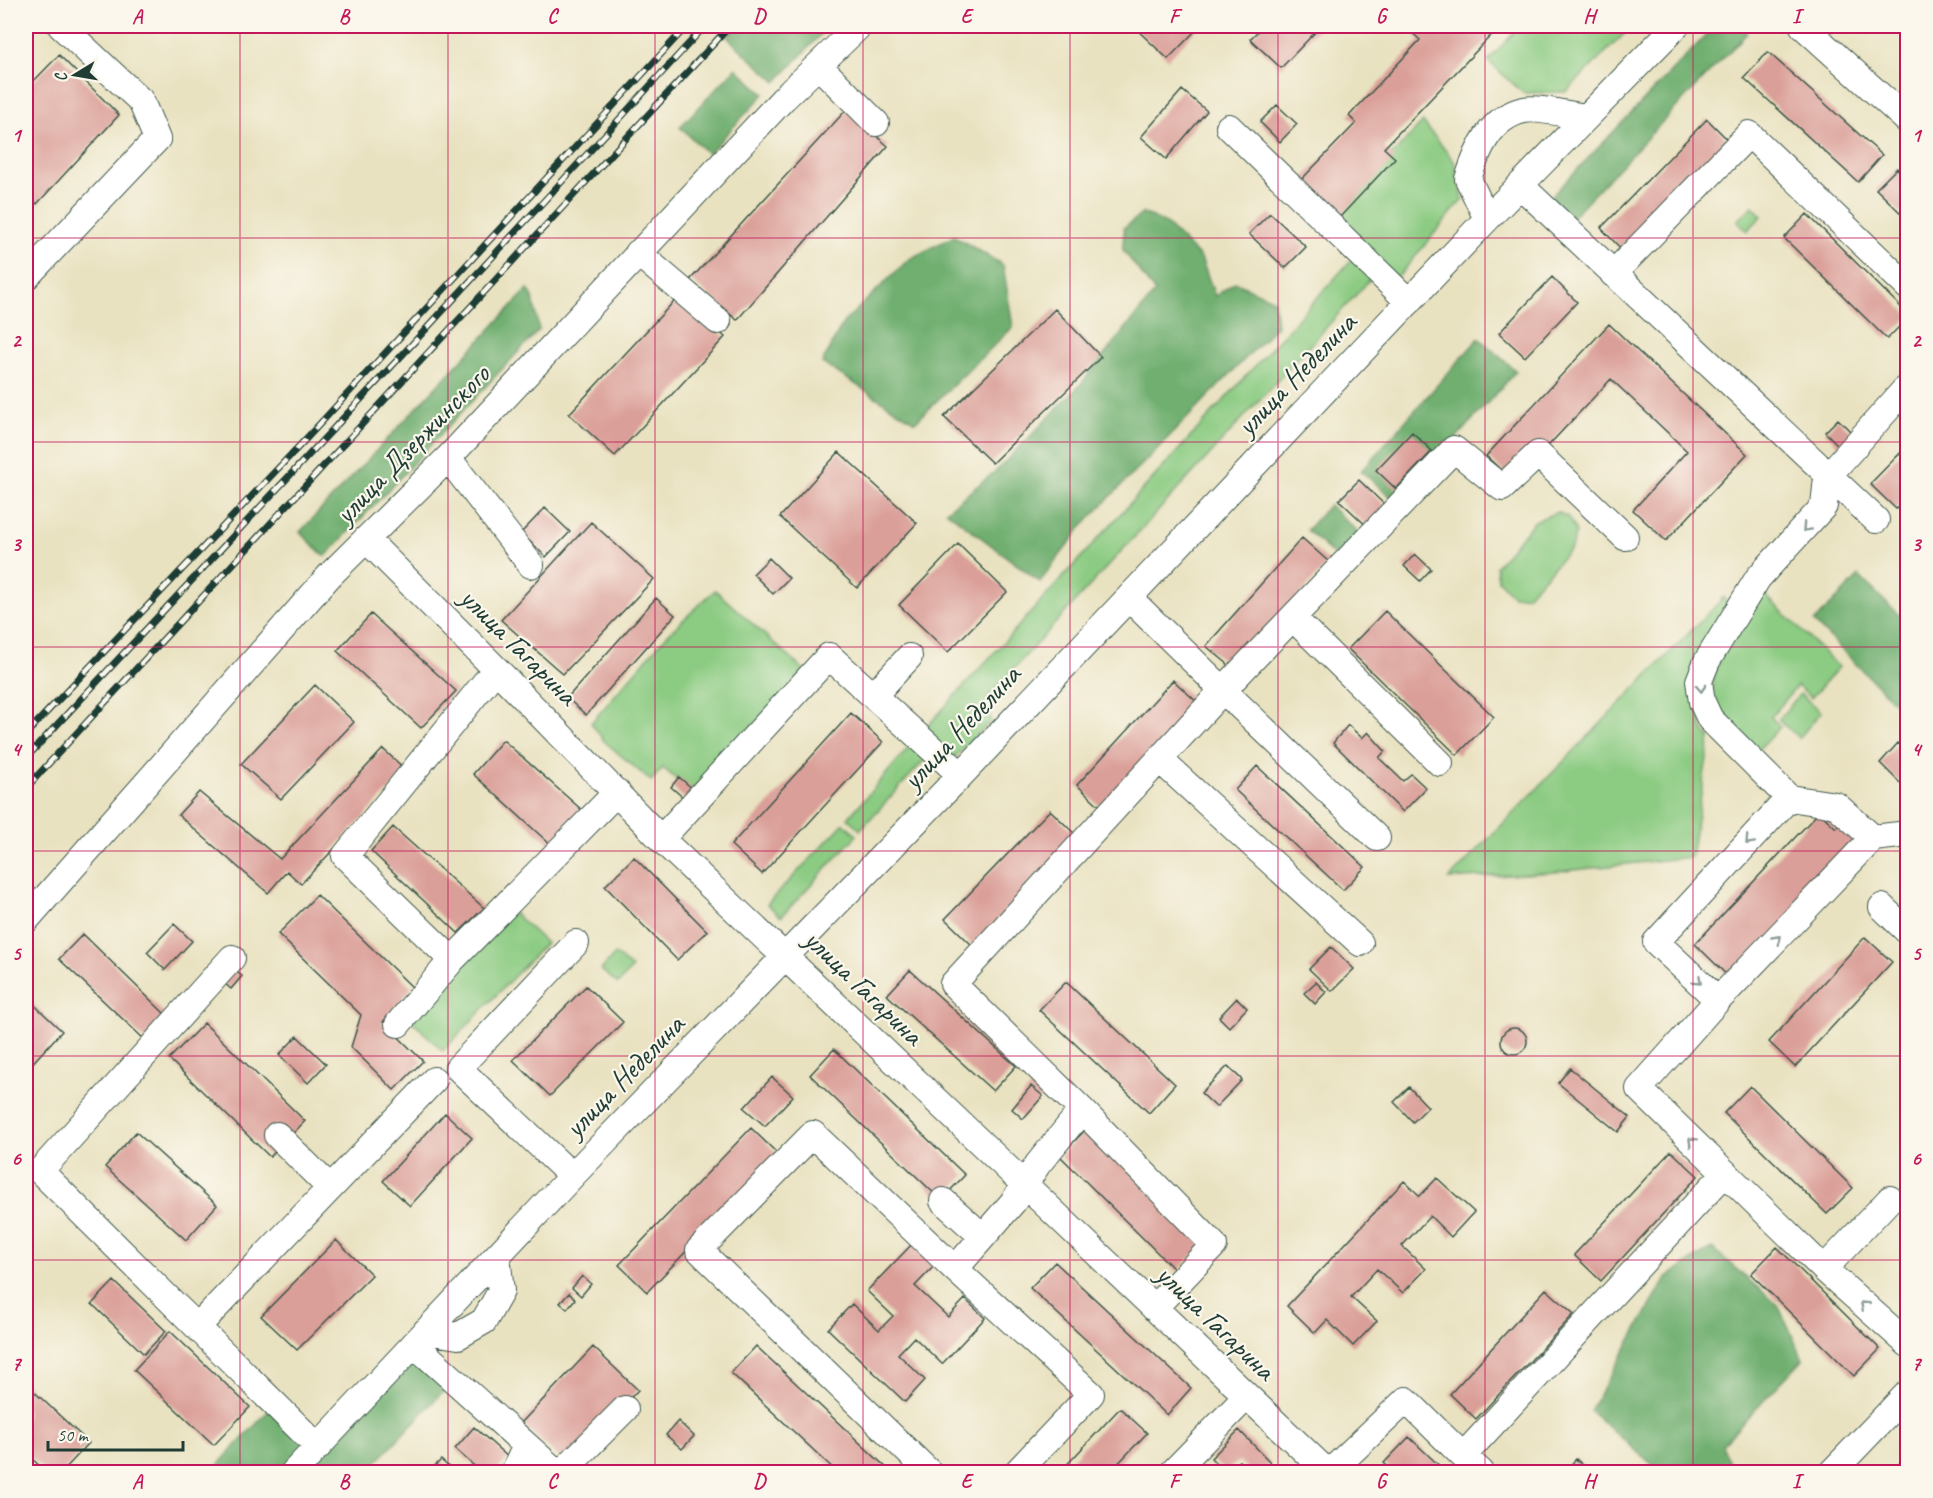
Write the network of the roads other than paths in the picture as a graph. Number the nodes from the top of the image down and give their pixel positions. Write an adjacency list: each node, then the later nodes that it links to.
1 (61, 26): 14 (street)
2 (859, 26): 5 (street, улица Дзержинского)
3 (1676, 26): 6 (street, улица Неделина)
4 (1803, 26): 7 (street)
5 (819, 66): 8 (street); 12 (street, улица Дзержинского)
6 (1584, 117): 10 (street, улица Неделина); 11 (street)
7 (1907, 120)
8 (876, 123)
9 (1229, 127): 16 (street)
10 (1520, 185): 11 (street, улица Неделина); 13 (street)
11 (1487, 219): 16 (street, улица Неделина)
12 (638, 253): 17 (street); 19 (street, улица Дзержинского)
13 (1613, 274): 15 (street); 20 (street)
14 (26, 277)
15 (1908, 287)
16 (1409, 302): 25 (street, улица Неделина)
17 (718, 321)
18 (1908, 386): 20 (street)
19 (448, 458): 23 (street, улица Дзержинского); 24 (street)
20 (1827, 477): 21 (street); 35 (street, one-way to 35)
21 (1876, 520)
22 (1625, 537): 26 (street)
23 (366, 539): 28 (street, улица Гагарина); 41 (street, улица Дзержинского)
24 (531, 564)
25 (1129, 598): 29 (street); 33 (street, улица Неделина)
26 (1293, 618): 29 (street); 32 (street)
27 (909, 657): 30 (street)
28 (496, 669): 34 (street, улица Гагарина); 47 (street)
29 (1223, 690): 31 (street); 37 (street)
30 (874, 695): 33 (street); 39 (street)
31 (1160, 760): 44 (street); 51 (street)
32 (1440, 763)
33 (961, 776): 46 (street, улица Неделина)
34 (617, 792): 39 (street, улица Гагарина); 47 (street)
35 (1789, 798): 38 (street); 48 (street, one-way to 48)
36 (1908, 834): 38 (street)
37 (1377, 838)
38 (1873, 838): 48 (street, one-way to 38)
39 (661, 839): 46 (street, улица Гагарина)
40 (1882, 907): 42 (street)
41 (26, 920)
42 (1908, 932)
43 (576, 943): 54 (street)
44 (1360, 943)
45 (232, 958): 64 (street)
46 (786, 958): 54 (street, улица Неделина); 55 (street, улица Гагарина)
47 (452, 960): 49 (street)
48 (1718, 1000): 53 (street, one-way to 48)
49 (398, 1024)
50 (434, 1080): 56 (street)
51 (1082, 1110): 55 (street); 63 (street)
52 (277, 1135): 56 (street)
53 (1725, 1173): 62 (street); 72 (street)
54 (572, 1176): 60 (street, улица Неделина)
55 (1024, 1184): 59 (street); 63 (street, улица Гагарина)
56 (330, 1188): 64 (street)
57 (1890, 1198): 62 (street)
58 (943, 1201): 59 (street)
59 (982, 1236): 61 (street)
60 (497, 1256): 65 (street, улица Неделина); 65 (street)
61 (955, 1269): 77 (street); 78 (street)
62 (1824, 1269): 66 (street, one-way to 62)
63 (1154, 1308): 68 (street, улица Гагарина)
64 (197, 1327): 71 (street)
65 (420, 1337): 70 (street); 71 (street, улица Неделина)
66 (1908, 1344)
67 (1908, 1393): 81 (street)
68 (1246, 1397): 79 (street); 80 (street, улица Гагарина)
69 (625, 1409): 76 (street)
70 (526, 1445): 74 (street); 75 (street)
71 (318, 1447): 73 (street, улица Неделина)
72 (1472, 1464): 80 (street)
73 (294, 1473)
74 (514, 1473)
75 (556, 1473)
76 (562, 1473)
77 (929, 1473)
78 (1017, 1473)
79 (1173, 1473)
80 (1329, 1473)
81 (1832, 1473)

